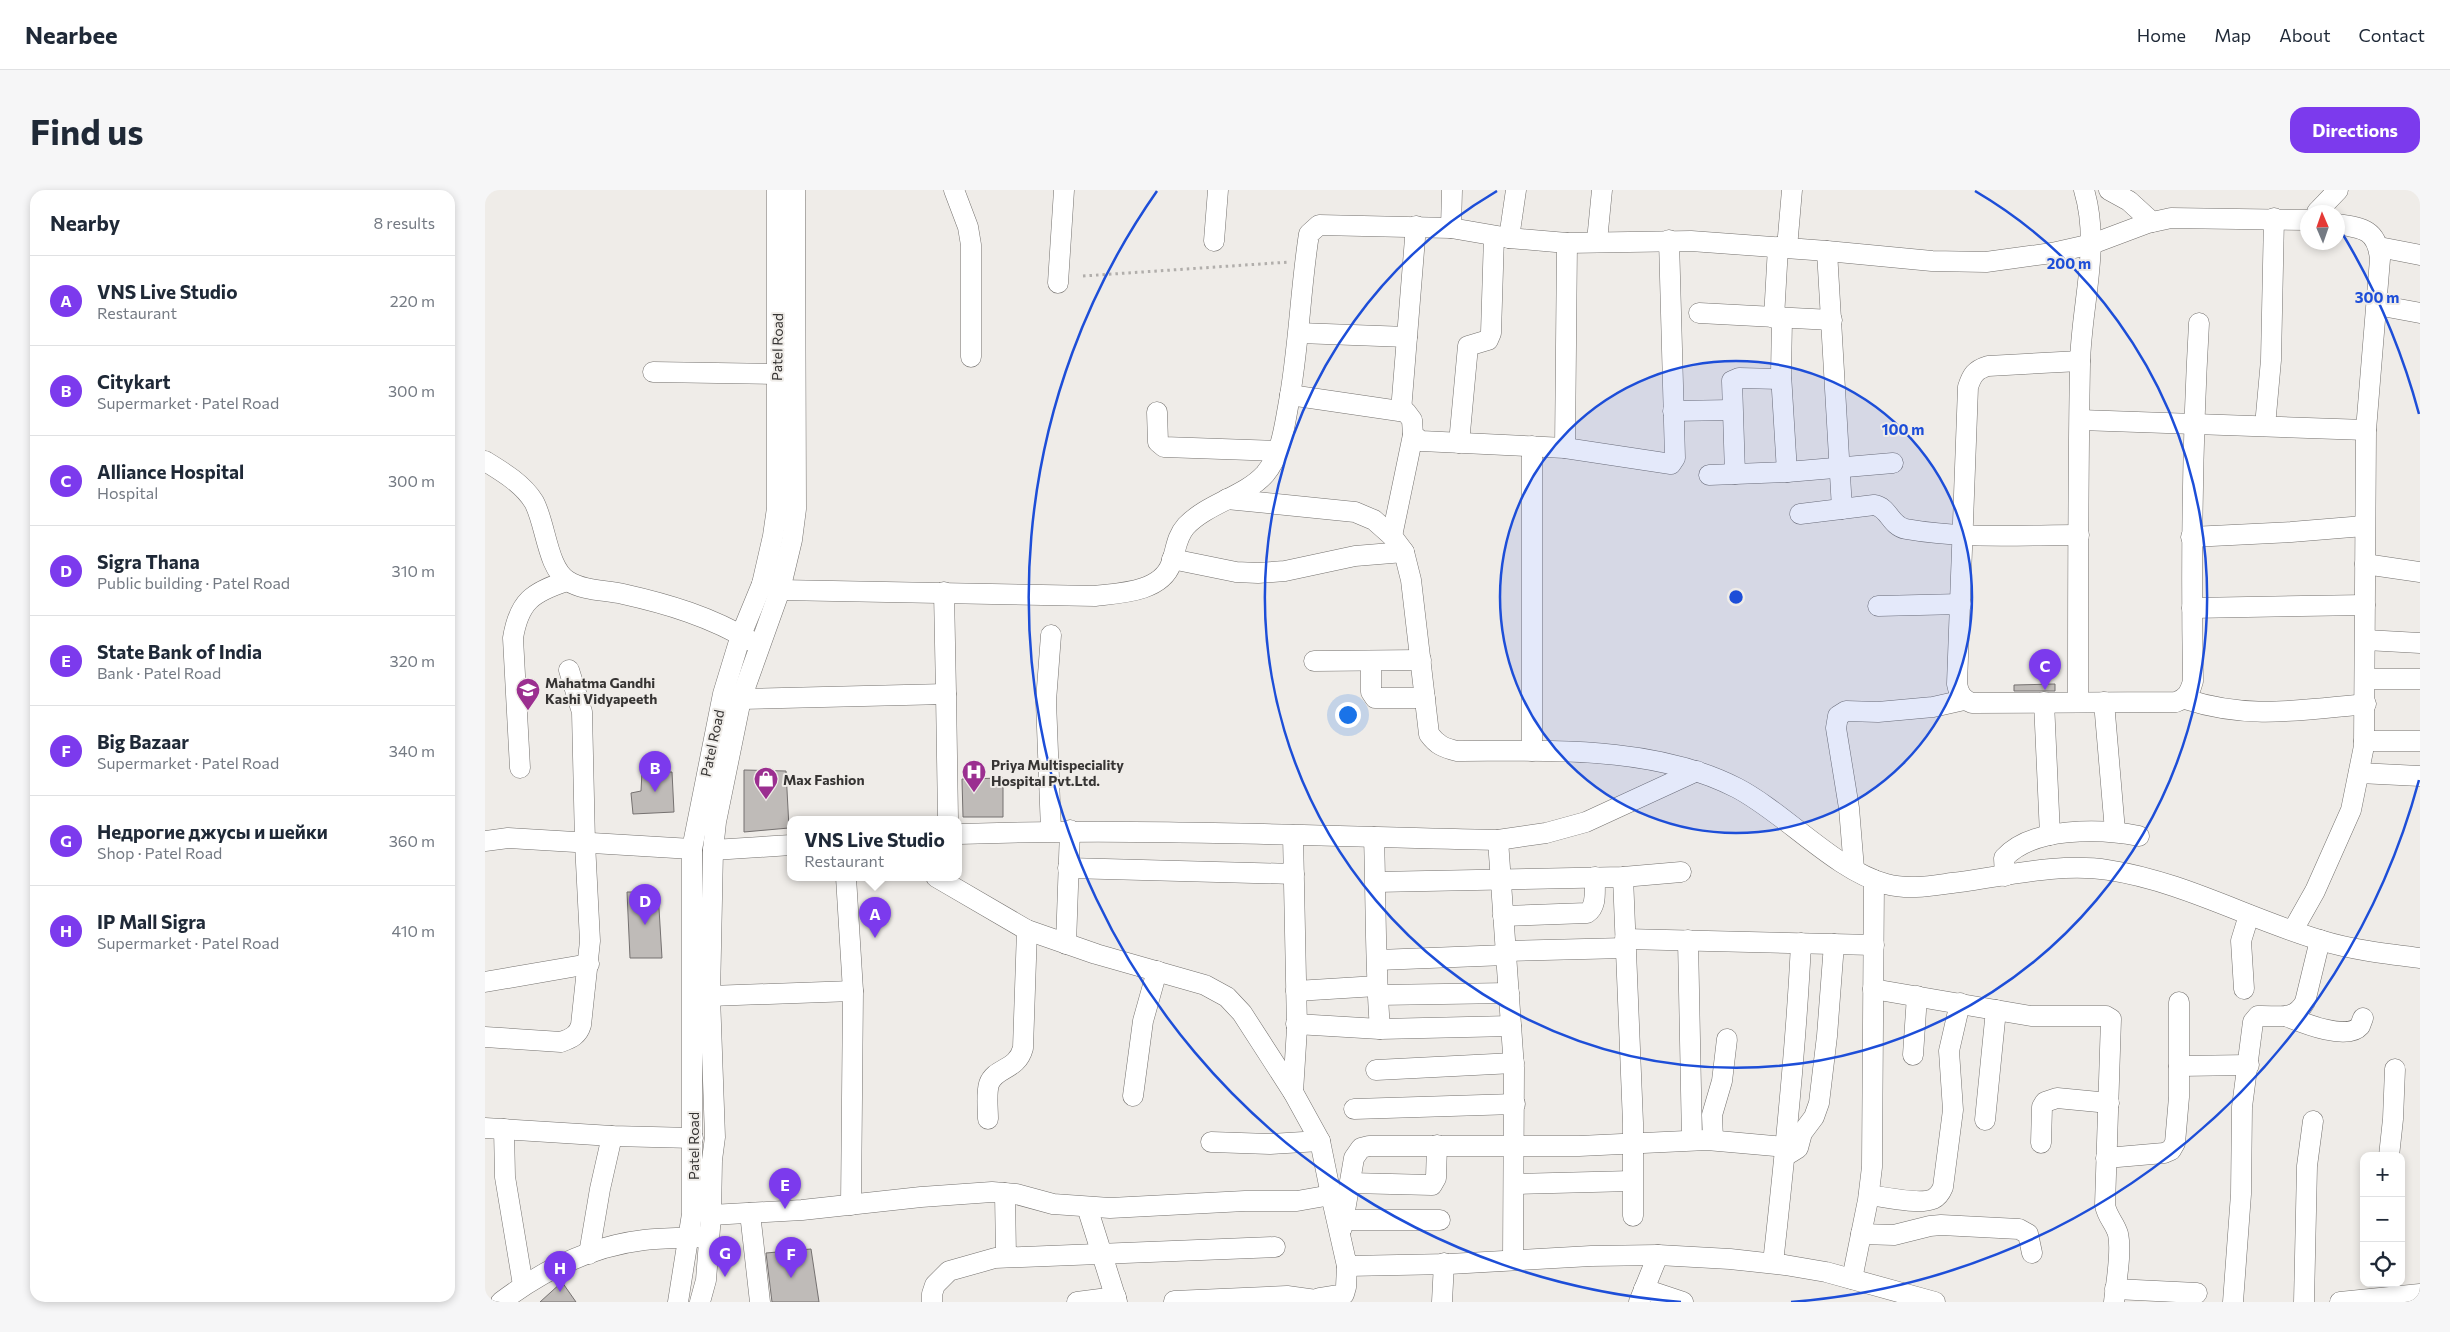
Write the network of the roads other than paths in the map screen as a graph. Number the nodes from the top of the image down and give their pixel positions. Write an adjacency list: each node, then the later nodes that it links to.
1 (777, 190): 42 (street, Patel Road)
2 (795, 190): 65 (street, Patel Road)
3 (954, 190): 39 (street)
4 (1064, 190): 30 (street)
5 (1218, 190): 22 (street)
6 (1452, 190): 19 (street)
7 (1516, 190): 20 (street)
8 (1602, 190): 23 (street)
9 (1792, 190): 27 (street)
10 (2084, 190): 25 (street)
11 (2109, 190): 16 (street)
12 (2338, 190): 13 (street)
13 (2324, 205)
14 (2274, 218): 15 (street); 16 (street); 51 (street)
15 (2300, 220)
16 (2152, 222): 25 (street)
17 (1416, 226): 19 (street); 37 (street); 38 (street)
18 (2345, 226): 26 (street)
19 (1451, 228): 20 (street)
20 (1501, 237): 24 (street); 54 (street)
21 (1669, 240): 23 (street); 27 (street); 47 (street)
22 (1214, 241)
23 (1597, 241): 24 (street)
24 (1567, 243): 56 (street)
25 (2092, 244): 28 (street); 40 (street)
26 (2379, 247): 29 (street); 31 (street)
27 (1783, 248): 28 (street); 34 (street)
28 (1827, 250): 35 (street)
29 (2420, 256)
30 (1058, 283)
31 (2377, 305): 33 (street); 52 (street)
32 (1699, 313): 34 (street)
33 (2420, 313)
34 (1778, 318): 35 (street); 43 (street)
35 (1832, 320): 60 (street)
36 (2199, 323): 50 (street)
37 (1299, 333): 38 (street); 44 (street)
38 (1407, 337): 46 (street)
39 (971, 357)
40 (2080, 362): 49 (street); 69 (street)
41 (653, 372): 42 (street)
42 (777, 374): 65 (street, Patel Road)
43 (1781, 379): 45 (street); 61 (street)
44 (1290, 395): 46 (street); 57 (street)
45 (1733, 410): 47 (street); 62 (street)
46 (1401, 411): 53 (street)
47 (1673, 411): 56 (street)
48 (1157, 412): 57 (street)
49 (2080, 420): 50 (street); 70 (street)
50 (2193, 425): 51 (street); 72 (street)
51 (2265, 426): 52 (street)
52 (2366, 430): 68 (street)
53 (1413, 435): 54 (street); 71 (street)
54 (1459, 443): 55 (street)
55 (1532, 446): 56 (street); 106 (street)
56 (1565, 448)
57 (1278, 451): 64 (street)
58 (485, 461): 77 (street)
59 (1893, 463): 60 (street)
60 (1840, 468): 61 (street); 66 (street)
61 (1787, 472): 62 (street)
62 (1735, 474): 63 (street)
63 (1709, 475)
64 (1227, 499): 71 (street); 74 (street)
65 (787, 509): 78 (street, Patel Road)
66 (1841, 509): 67 (street); 69 (street)
67 (1800, 514)
68 (2364, 526): 72 (street); 75 (street)
69 (1964, 534): 70 (street); 80 (street)
70 (2079, 535): 101 (street)
71 (1392, 536): 73 (street)
72 (2191, 537): 83 (street)
73 (1404, 552): 74 (street); 89 (street)
74 (1172, 559): 79 (street)
75 (2365, 564): 76 (street); 81 (street)
76 (2420, 572)
77 (567, 581): 84 (street); 107 (street)
78 (771, 587): 79 (street); 84 (street, Patel Road); 88 (street, Patel Road)
79 (944, 592): 95 (street)
80 (1961, 604): 82 (street); 99 (street)
81 (2365, 605): 83 (street); 86 (street)
82 (1878, 606)
83 (2192, 608): 98 (street)
84 (741, 635): 88 (street); 96 (street, Patel Road)
85 (1051, 635): 112 (street)
86 (2366, 640): 87 (street); 93 (street)
87 (2420, 643)
88 (758, 646): 96 (street, Patel Road)
89 (1421, 660): 91 (street); 97 (street)
90 (1314, 661): 91 (street)
91 (1371, 661): 97 (street)
92 (569, 670): 121 (street)
93 (2366, 679): 94 (street); 103 (street)
94 (2420, 679)
95 (946, 694): 96 (street); 111 (street)
96 (732, 696): 123 (street, Patel Road); 124 (street, Patel Road)
97 (1425, 698): 106 (street)
98 (2185, 699): 102 (street); 103 (street)
99 (1964, 700): 100 (street); 126 (street)
100 (2043, 702): 101 (street); 115 (street)
101 (2078, 702): 102 (street)
102 (2104, 702): 113 (street)
103 (2366, 704): 105 (street)
104 (2420, 740): 105 (street)
105 (2364, 741): 109 (street)
106 (1532, 751): 108 (street)
107 (520, 768)
108 (1697, 771): 120 (street); 126 (street)
109 (2359, 772): 110 (street); 140 (street)
110 (2420, 776)
111 (948, 816)
112 (1060, 830): 114 (street); 116 (street); 125 (street)
113 (2115, 831): 115 (street); 117 (street)
114 (962, 834)
115 (2050, 834): 129 (street)
116 (1293, 835): 118 (street); 128 (street)
117 (2139, 836)
118 (1374, 838): 120 (street); 136 (street)
119 (485, 840): 121 (street)
120 (1498, 840): 132 (street)
121 (585, 843): 123 (street); 151 (street)
122 (787, 845): 124 (street)
123 (692, 849): 188 (street, Patel Road)
124 (713, 850): 160 (street, Patel Road)
125 (1068, 868): 128 (street); 145 (street)
126 (1854, 868): 133 (street)
127 (1681, 872): 131 (street)
128 (1294, 874): 158 (street)
129 (2005, 876): 133 (street); 137 (street)
130 (1595, 877): 131 (street); 132 (street); 138 (street)
131 (1623, 877): 143 (street)
132 (1501, 880): 136 (street); 138 (street)
133 (1874, 880): 147 (street)
134 (846, 881): 157 (street)
135 (943, 881): 139 (street)
136 (1376, 882): 150 (street)
137 (2249, 915): 140 (street); 155 (street)
138 (1503, 916): 148 (street)
139 (1027, 930): 145 (street); 183 (street)
140 (2293, 930): 142 (street)
141 (1688, 940): 143 (street); 144 (street); 189 (street)
142 (2320, 940): 149 (street); 165 (street)
143 (1625, 943): 148 (street); 193 (street)
144 (1801, 943): 146 (street); 197 (street)
145 (1066, 944): 152 (street)
146 (1834, 944): 147 (street); 197 (street)
147 (1874, 945): 154 (street)
148 (1506, 953): 150 (street); 159 (street)
149 (2420, 958)
150 (1378, 960): 156 (street)
151 (589, 964): 153 (street); 170 (street)
152 (1157, 971): 178 (street); 179 (street)
153 (485, 982)
154 (1873, 989): 161 (street); 205 (street)
155 (2244, 989)
156 (1377, 990): 158 (street); 159 (street); 169 (street)
157 (853, 991): 160 (street); 206 (street)
158 (1296, 991): 167 (street)
159 (1509, 993): 168 (street)
160 (710, 996): 209 (street, Patel Road)
161 (1917, 996): 163 (street); 172 (street)
162 (2179, 1002): 175 (street)
163 (1960, 1003): 164 (street); 205 (street)
164 (1996, 1010): 180 (street); 184 (street)
165 (2288, 1017): 166 (street); 174 (street)
166 (2363, 1018)
167 (1297, 1024): 169 (street); 178 (street)
168 (1511, 1026): 169 (street); 173 (street)
169 (1380, 1029)
170 (485, 1037)
171 (1727, 1039): 190 (street)
172 (1913, 1055)
173 (1514, 1063): 177 (street); 181 (street)
174 (2249, 1065): 175 (street); 248 (street)
175 (2179, 1066): 199 (street)
176 (2395, 1069): 198 (street)
177 (1376, 1070)
178 (1293, 1092): 192 (street)
179 (1133, 1096)
180 (2109, 1103): 194 (street); 199 (street)
181 (1515, 1104): 182 (street); 195 (street)
182 (1354, 1109)
183 (989, 1119)
184 (1985, 1120)
185 (2313, 1121): 249 (street)
186 (495, 1129): 187 (street); 227 (street)
187 (612, 1136): 188 (street); 217 (street)
188 (693, 1138): 214 (street, Patel Road)
189 (1693, 1140): 190 (street); 193 (street)
190 (1713, 1140): 197 (street)
191 (1211, 1142): 192 (street)
192 (1320, 1142): 204 (street)
193 (1633, 1142): 195 (street); 200 (street)
194 (2041, 1143)
195 (1515, 1144): 196 (street); 202 (street)
196 (1437, 1145): 201 (street); 201 (street)
197 (1786, 1150): 222 (street)
198 (2389, 1152)
199 (2106, 1158): 233 (street)
200 (1632, 1181): 202 (street); 210 (street)
201 (1350, 1183): 212 (street)
202 (1515, 1184): 221 (street)
203 (1005, 1193): 206 (street); 207 (street); 220 (street)
204 (1331, 1195): 207 (street); 212 (street)
205 (1869, 1195): 213 (street)
206 (851, 1205): 208 (street)
207 (1087, 1207): 218 (street)
208 (750, 1213): 209 (street); 242 (street)
209 (711, 1215): 214 (street, Patel Road)
210 (1633, 1216)
211 (1440, 1220): 212 (street)
212 (1342, 1229): 224 (street)
213 (1861, 1234): 216 (street); 225 (street)
214 (699, 1237): 217 (street); 226 (street, Patel Road); 239 (street, Patel Road)
215 (1275, 1248): 218 (street)
216 (2032, 1253)
217 (589, 1254): 227 (street)
218 (1101, 1254): 220 (street); 235 (street)
219 (1658, 1256): 221 (street); 222 (street); 231 (street)
220 (1006, 1257): 243 (street)
221 (1513, 1260): 223 (street)
222 (1773, 1263): 225 (street)
223 (1444, 1264): 224 (street); 245 (street)
224 (1347, 1266): 234 (street)
225 (1852, 1279): 232 (street)
226 (706, 1280): 240 (street, Patel Road); 241 (street)
227 (523, 1285): 238 (street)
228 (2378, 1290): 230 (street); 250 (street)
229 (2197, 1293): 233 (street)
230 (2420, 1294)
231 (1642, 1296): 246 (street)
232 (1895, 1296): 247 (street)
233 (2115, 1296)
234 (1347, 1297): 237 (street)
235 (1116, 1299): 244 (street)
236 (1174, 1301): 237 (street)
237 (1316, 1301)
238 (501, 1302)
239 (678, 1302)
240 (700, 1302)
241 (710, 1302)
242 (760, 1302)
243 (932, 1302)
244 (1077, 1302)
245 (1442, 1302)
246 (1683, 1302)
247 (1935, 1302)
248 (2233, 1302)
249 (2304, 1302)
250 (2340, 1302)

